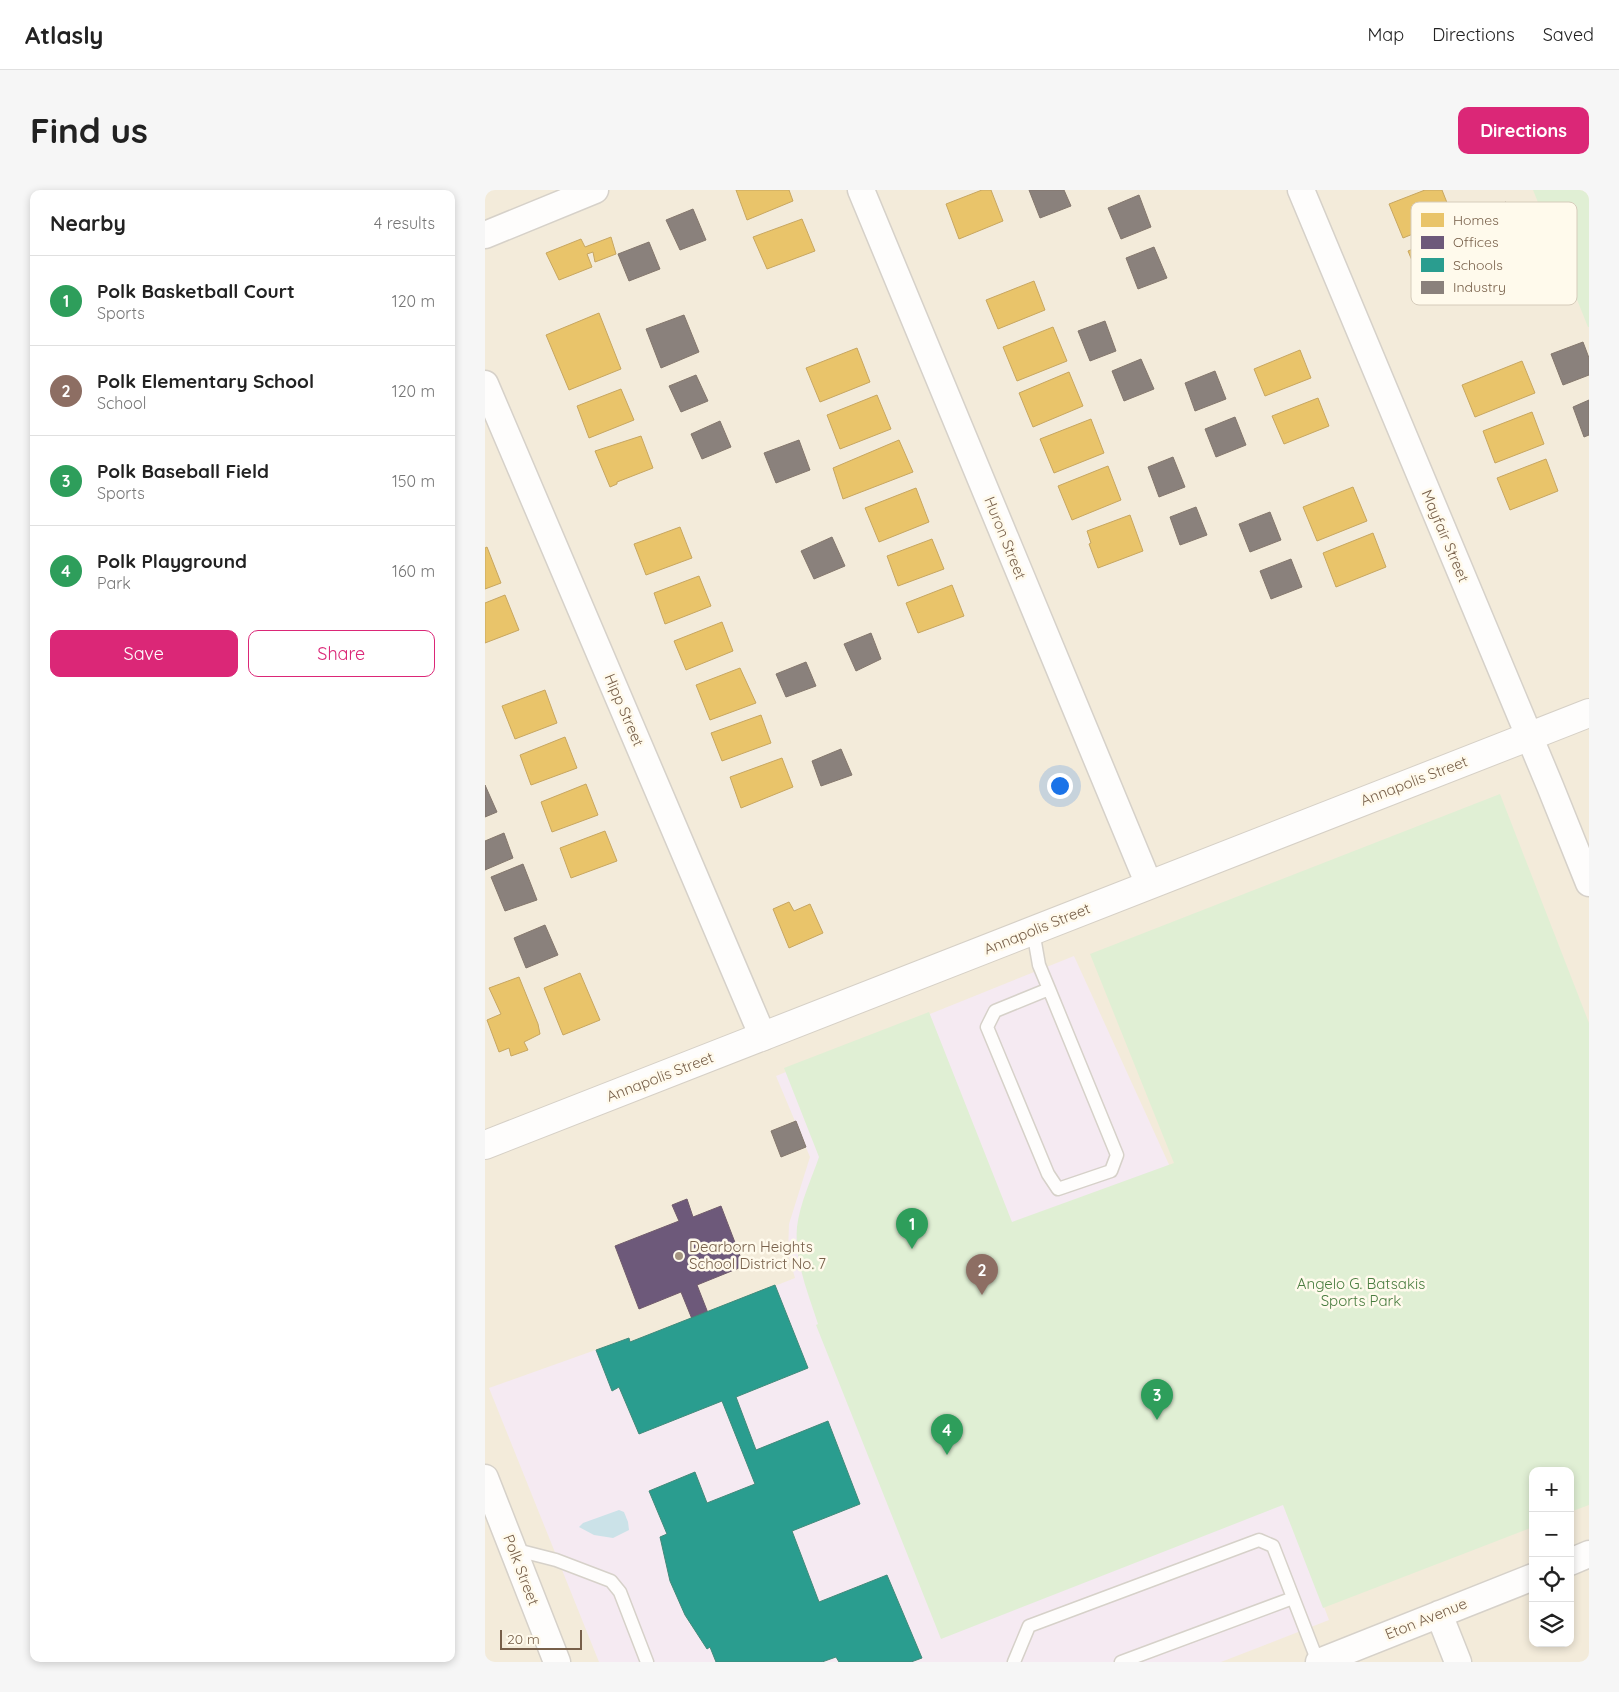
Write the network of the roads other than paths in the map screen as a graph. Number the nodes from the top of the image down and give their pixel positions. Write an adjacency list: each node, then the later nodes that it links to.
1 (595, 190): 4 (street)
2 (861, 190): 9 (street, Huron Street)
3 (1301, 190): 7 (street, Mayfair Street)
4 (485, 235)
5 (485, 384): 12 (street, Hipp Street)
6 (1589, 713): 7 (street, Annapolis Street)
7 (1529, 736): 8 (street, Mayfair Street); 9 (street, Annapolis Street)
8 (1589, 883)
9 (1149, 885): 10 (street, Annapolis Street)
10 (1033, 930): 11 (lane); 12 (street, Annapolis Street)
11 (1049, 989): 11 (lane)
12 (763, 1037): 13 (street, Annapolis Street)
13 (485, 1145)
14 (485, 1478): 15 (street, Polk Street)
15 (513, 1549): 21 (street, Polk Street); 22 (lane)
16 (1589, 1554): 17 (street)
17 (1574, 1560)
18 (1529, 1579): 20 (street, Eton Avenue)
19 (1293, 1598): 23 (lane); 24 (lane); 25 (lane)
20 (1439, 1614): 25 (street, Eton Avenue); 26 (street)
21 (557, 1662)
22 (647, 1662)
23 (1013, 1662)
24 (1121, 1662)
25 (1318, 1662)
26 (1458, 1662)

